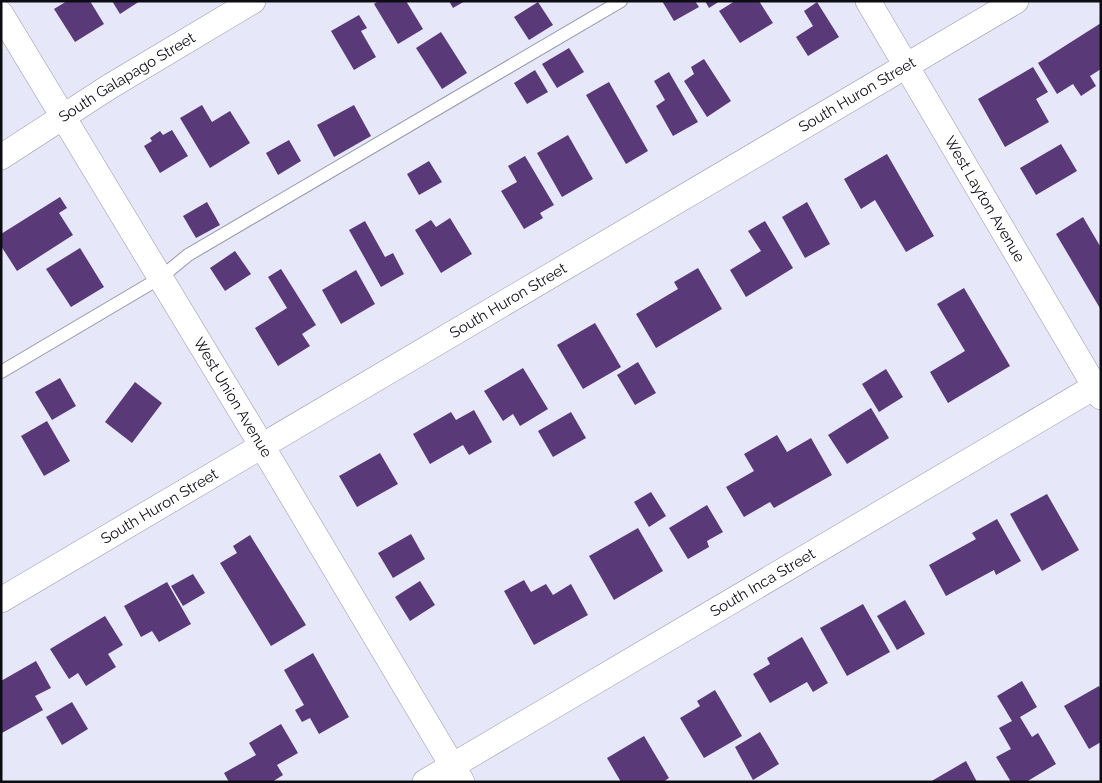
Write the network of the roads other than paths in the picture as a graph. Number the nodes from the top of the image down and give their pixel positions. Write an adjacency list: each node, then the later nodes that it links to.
1 (253, 1): 7 (street, South Galapago Street)
2 (620, 1): 9 (lane)
3 (868, 1): 6 (street, West Layton Avenue)
4 (1016, 1): 6 (street, South Huron Street)
5 (1, 14): 7 (street, West Union Avenue)
6 (907, 66): 11 (street, West Layton Avenue); 12 (street, South Huron Street)
7 (63, 117): 8 (street, South Galapago Street); 9 (street, West Union Avenue)
8 (1, 156)
9 (160, 278): 10 (lane); 12 (street, West Union Avenue)
10 (1, 372)
11 (1099, 389): 14 (street, South Inca Street)
12 (262, 446): 13 (street, South Huron Street); 14 (street, West Union Avenue)
13 (1, 600)
14 (457, 774): 15 (street, South Inca Street)
15 (425, 782)

